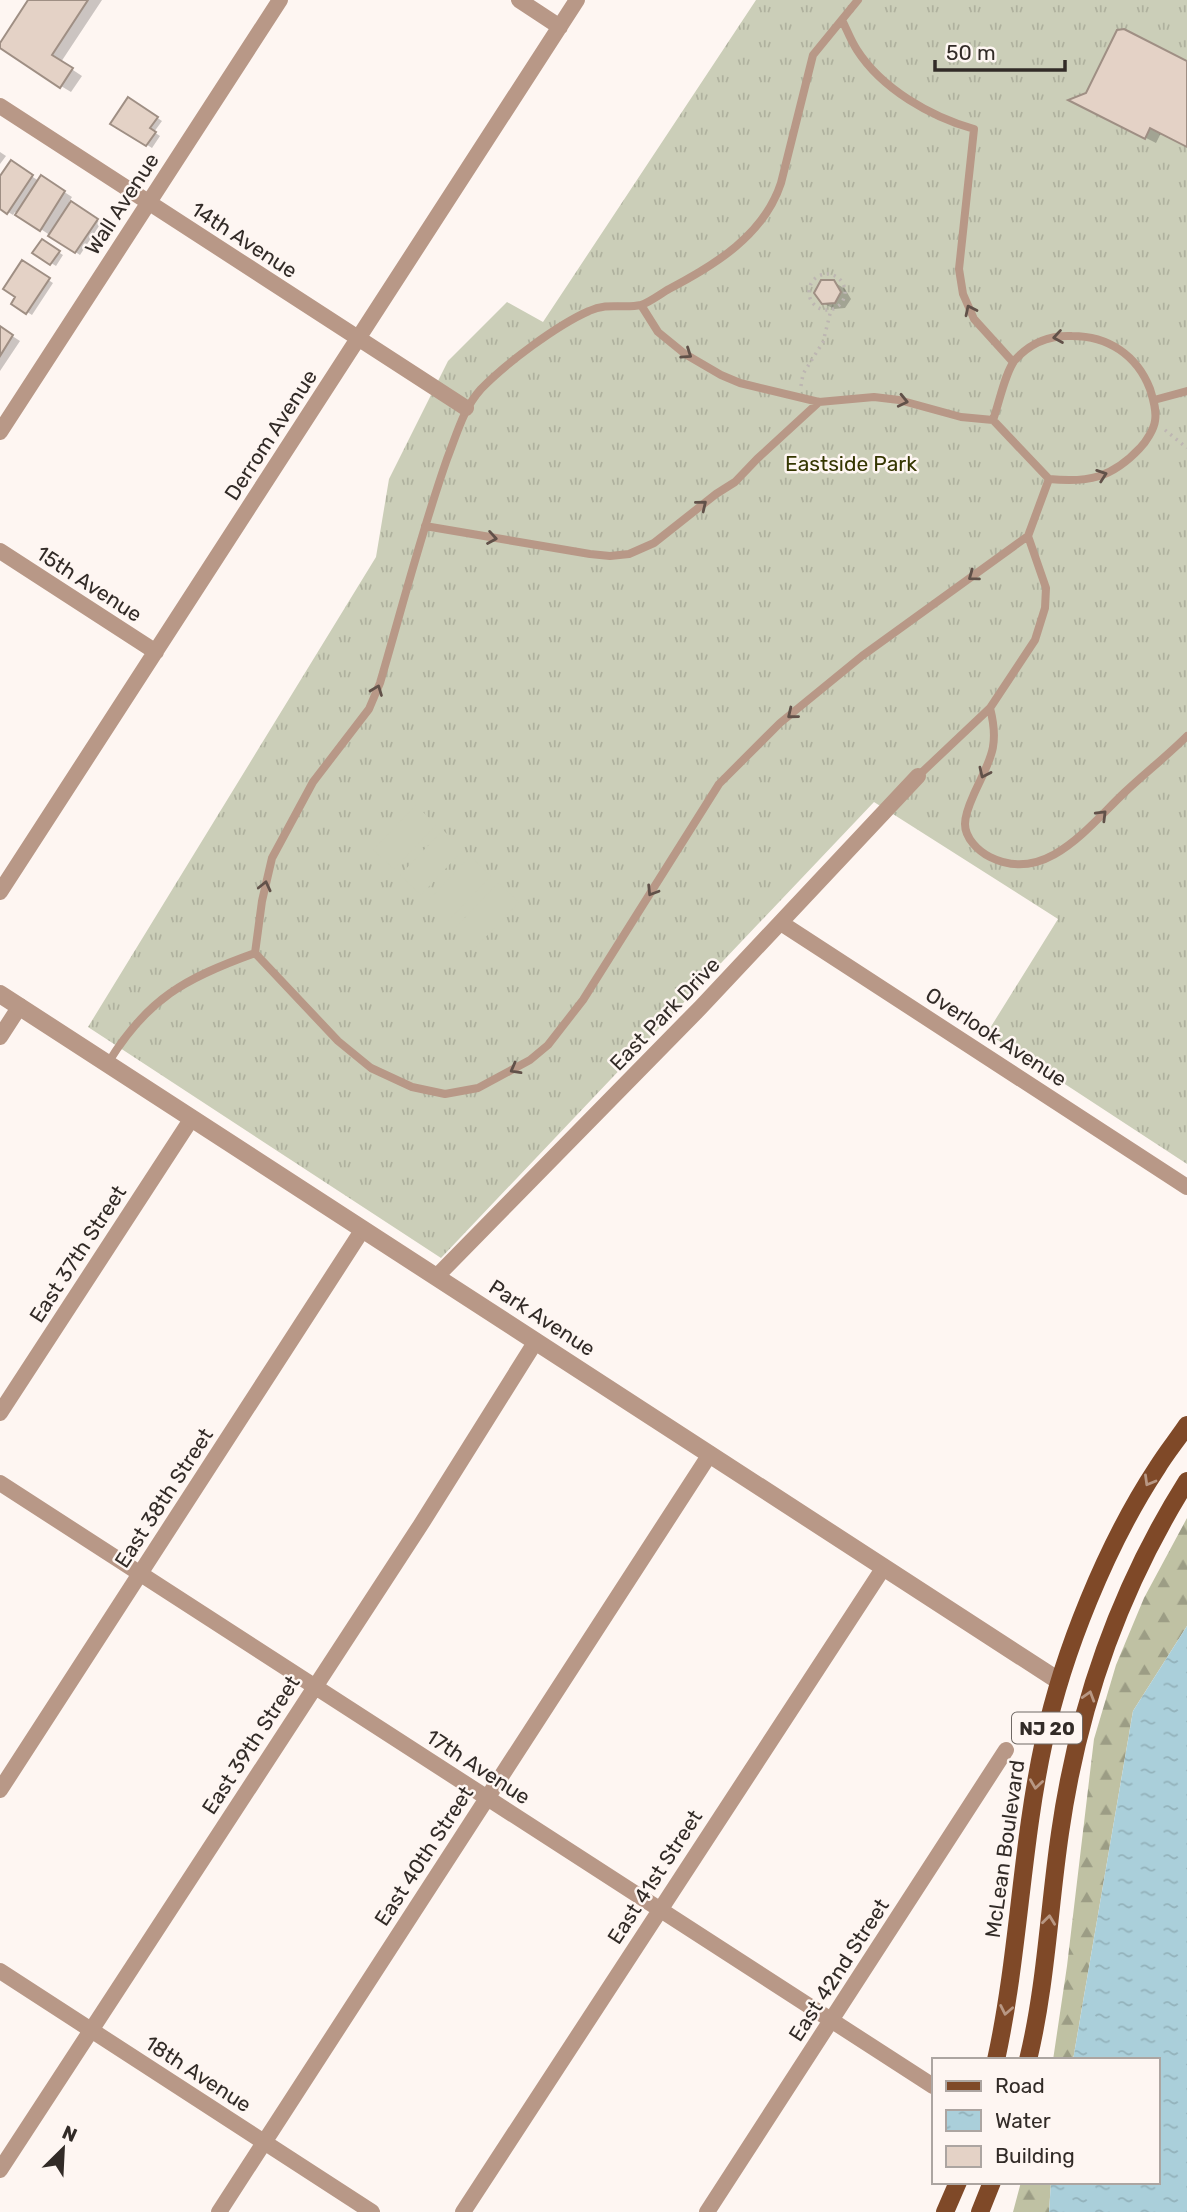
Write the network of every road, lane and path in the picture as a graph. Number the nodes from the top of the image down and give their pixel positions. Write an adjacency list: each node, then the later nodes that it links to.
1 (280, 0): 8 (street, Wall Avenue)
2 (519, 0): 6 (street)
3 (577, 0): 6 (street, Derrom Avenue)
4 (858, 0): 5 (lane)
5 (842, 20): 9 (lane); 12 (lane, one-way to 5)
6 (560, 27): 11 (street, Derrom Avenue)
7 (0, 106): 8 (street, 14th Avenue)
8 (148, 202): 11 (street, 14th Avenue); 20 (street, Wall Avenue)
9 (641, 305): 14 (lane, one-way to 14); 17 (lane)
10 (831, 309): 10 (path); 14 (path)
11 (358, 338): 17 (street, 14th Avenue); 26 (street, Derrom Avenue)
12 (1013, 362): 15 (lane, one-way to 12); 18 (lane)
13 (1187, 391): 15 (lane)
14 (795, 397): 16 (lane)
15 (1154, 400): 19 (lane)
16 (819, 402): 18 (lane, one-way to 18); 23 (lane, one-way to 16)
17 (466, 408): 23 (lane)
18 (993, 420): 22 (lane)
19 (1155, 422): 21 (path); 22 (lane, one-way to 19)
20 (0, 432)
21 (1187, 448)
22 (1049, 479): 24 (lane)
23 (425, 526): 32 (lane, one-way to 23)
24 (1028, 536): 27 (lane); 32 (lane, one-way to 32)
25 (0, 551): 26 (street, 15th Avenue)
26 (156, 652): 30 (street, Derrom Avenue)
27 (989, 708): 28 (lane, one-way to 28); 29 (lane)
28 (1187, 736)
29 (918, 776): 31 (street, East Park Drive)
30 (0, 892)
31 (781, 923): 38 (street, Overlook Avenue); 40 (street, East Park Drive)
32 (255, 953): 36 (lane)
33 (0, 993): 34 (street, Park Avenue)
34 (20, 1006): 35 (street); 36 (street, Park Avenue)
35 (0, 1037)
36 (108, 1063): 37 (street, Park Avenue)
37 (192, 1118): 39 (street, Park Avenue); 42 (street, East 37th Street)
38 (1187, 1187)
39 (363, 1229): 40 (street, Park Avenue); 48 (street, East 38th Street)
40 (437, 1276): 41 (street, Park Avenue)
41 (536, 1342): 44 (street, Park Avenue); 50 (street, East 39th Street)
42 (0, 1413)
43 (1187, 1425): 49 (main road, McLean Boulevard / NJ 20, one-way to 49)
44 (710, 1454): 47 (street, Park Avenue); 53 (street, East 40th Street)
45 (1187, 1481): 59 (main road, NJ 20, one-way to 45)
46 (0, 1483): 48 (street, 17th Avenue)
47 (884, 1567): 49 (street, Park Avenue); 54 (street, East 41st Street)
48 (141, 1573): 50 (street, 17th Avenue); 52 (street, East 38th Street)
49 (1059, 1681): 58 (main road, McLean Boulevard / NJ 20, one-way to 58)
50 (316, 1685): 53 (street, 17th Avenue); 57 (street, East 39th Street)
51 (1006, 1750): 56 (street, East 42nd Street)
52 (0, 1790)
53 (486, 1798): 54 (street, 17th Avenue); 61 (street, East 40th Street)
54 (659, 1909): 56 (street, 17th Avenue); 67 (street, East 41st Street)
55 (0, 1971): 57 (street, 18th Avenue)
56 (832, 2021): 60 (street, 17th Avenue); 68 (street, East 42nd Street)
57 (90, 2030): 61 (street, 18th Avenue); 62 (street, East 39th Street)
58 (996, 2058)
59 (1028, 2058)
60 (932, 2085)
61 (264, 2142): 65 (street, East 40th Street); 66 (street, 18th Avenue)
62 (0, 2169)
63 (957, 2184): 69 (main road)
64 (991, 2184): 70 (main road)
65 (219, 2212)
66 (372, 2212)
67 (463, 2212)
68 (707, 2212)
69 (945, 2212)
70 (980, 2212)

